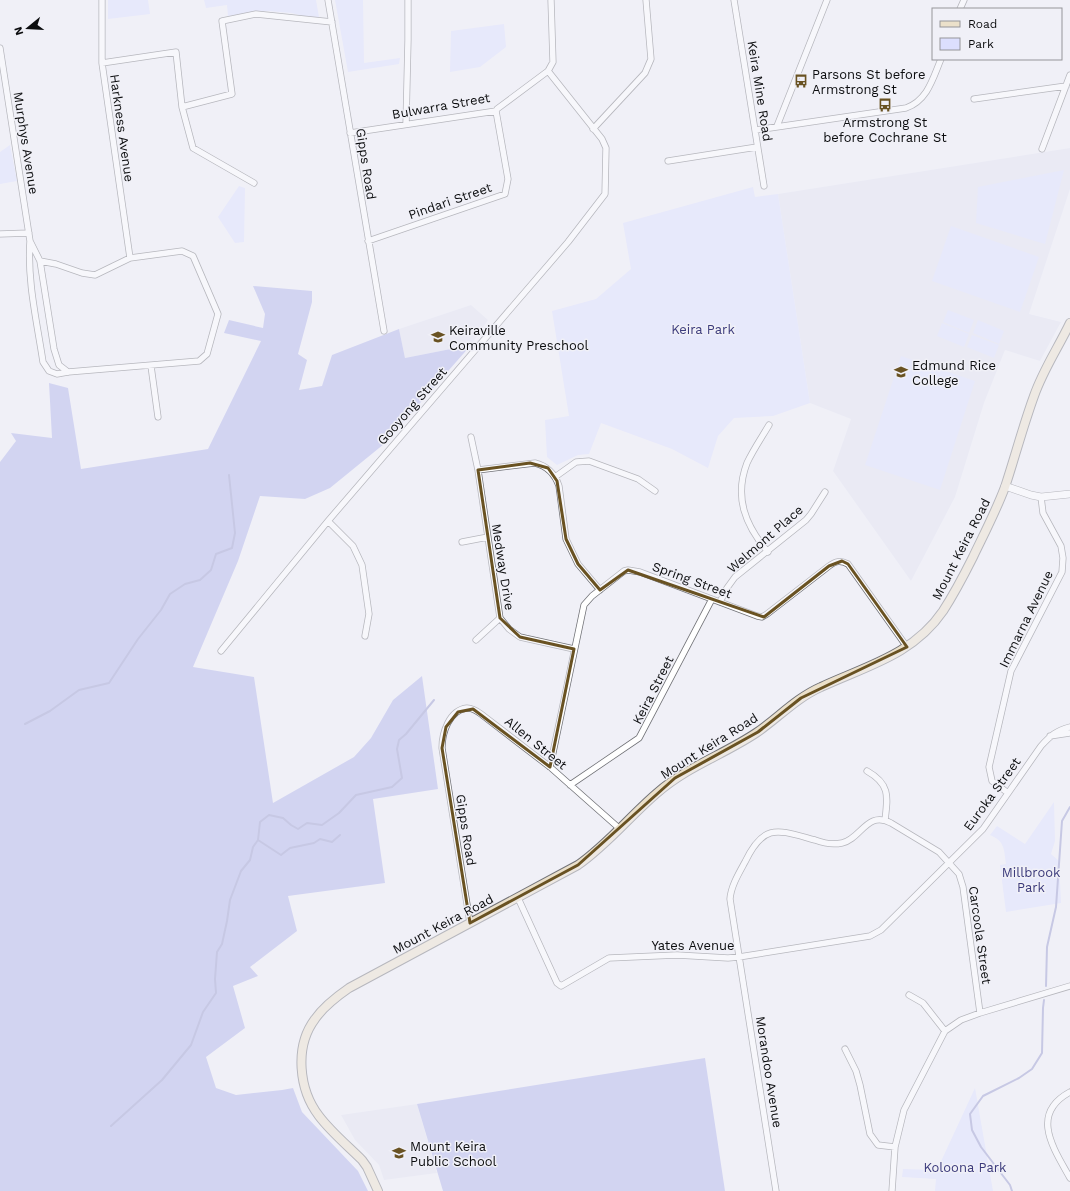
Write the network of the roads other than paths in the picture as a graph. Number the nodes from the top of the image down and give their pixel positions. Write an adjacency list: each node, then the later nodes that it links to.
1 (102, 0): 11 (street, Harkness Avenue)
2 (328, 0): 8 (street, Gipps Road)
3 (408, 0): 18 (street)
4 (551, 0): 12 (street)
5 (646, 0): 20 (street)
6 (734, 0): 21 (street, Keira Mine Road)
7 (827, 0): 19 (street)
8 (332, 22): 16 (street); 22 (street, Gipps Road)
9 (0, 48): 28 (street, Murphys Avenue)
10 (941, 60): 19 (street)
11 (102, 63): 16 (street); 32 (street, Harkness Avenue)
12 (548, 71): 17 (street, Bulwarra Street); 20 (street, Gooyong Street)
13 (1070, 75): 14 (street)
14 (1066, 86): 15 (street); 24 (street)
15 (974, 99)
16 (182, 107): 26 (street)
17 (496, 111): 18 (street, Bulwarra Street); 31 (street, Pindari Street)
18 (406, 124): 22 (street, Bulwarra Street)
19 (777, 126): 21 (street)
20 (593, 129): 48 (street, Gooyong Street)
21 (756, 130): 23 (street, Keira Mine Road)
22 (350, 133): 31 (street, Gipps Road)
23 (757, 147): 25 (street); 27 (street, Keira Mine Road)
24 (1042, 149)
25 (668, 161)
26 (254, 183)
27 (764, 186)
28 (29, 233): 29 (street); 30 (street, Murphys Avenue)
29 (0, 234)
30 (30, 241): 33 (street, Murphys Avenue); 37 (street, Murphys Avenue)
31 (368, 241): 35 (street, Gipps Road)
32 (130, 258): 33 (street); 36 (street)
33 (40, 261): 37 (street, Murphys Avenue)
34 (1070, 323): 43 (main road, Mount Keira Road)
35 (384, 331)
36 (151, 366): 37 (street); 38 (street)
37 (68, 372)
38 (158, 417)
39 (769, 425): 51 (street)
40 (471, 437): 41 (street, Medway Drive)
41 (478, 470): 42 (street); 49 (street, Medway Drive)
42 (555, 476): 44 (street); 52 (street)
43 (1005, 486): 47 (street); 58 (main road, Mount Keira Road)
44 (655, 491)
45 (825, 492): 51 (street, Welmont Place)
46 (1070, 494): 47 (street)
47 (1042, 497): 68 (street, Immarna Avenue)
48 (328, 521): 56 (street); 60 (street, Gooyong Street)
49 (488, 537): 50 (street); 55 (street, Medway Drive)
50 (462, 542)
51 (768, 552): 54 (street, Welmont Place)
52 (600, 590): 53 (street, Spring Street); 59 (street, Spring Street)
53 (712, 599): 54 (street, Spring Street); 67 (street, Keira Street)
54 (720, 602): 58 (street, Spring Street)
55 (500, 618): 57 (street); 59 (street, Medway Drive)
56 (365, 636)
57 (476, 640)
58 (906, 647): 70 (main road, Mount Keira Road)
59 (574, 649): 65 (street, Spring Street)
60 (221, 651)
61 (1070, 727): 63 (street, Euroka Street)
62 (1070, 733): 63 (street)
63 (1050, 736): 68 (street, Euroka Street)
64 (442, 740): 65 (street, Allen Street); 73 (street, Gipps Road)
65 (550, 767): 67 (street, Allen Street)
66 (867, 771): 69 (street)
67 (570, 785): 70 (street, Allen Street)
68 (1008, 793): 71 (street, Euroka Street)
69 (885, 820): 71 (street, Carcoola Street); 74 (street, Morandoo Avenue)
70 (620, 829): 72 (main road, Mount Keira Road)
71 (950, 863): 74 (street, Yates Avenue); 77 (street, Carcoola Street)
72 (518, 898): 73 (main road, Mount Keira Road); 74 (street, Yates Avenue)
73 (470, 923): 83 (main road, Mount Keira Road)
74 (739, 957): 84 (street, Morandoo Avenue)
75 (1070, 986): 77 (street)
76 (909, 996): 78 (street)
77 (980, 1013): 78 (street)
78 (945, 1031): 81 (street)
79 (845, 1049): 81 (street)
80 (1070, 1092): 82 (street)
81 (895, 1147): 85 (street)
82 (1070, 1178)
83 (378, 1191)
84 (776, 1191)
85 (892, 1191)

